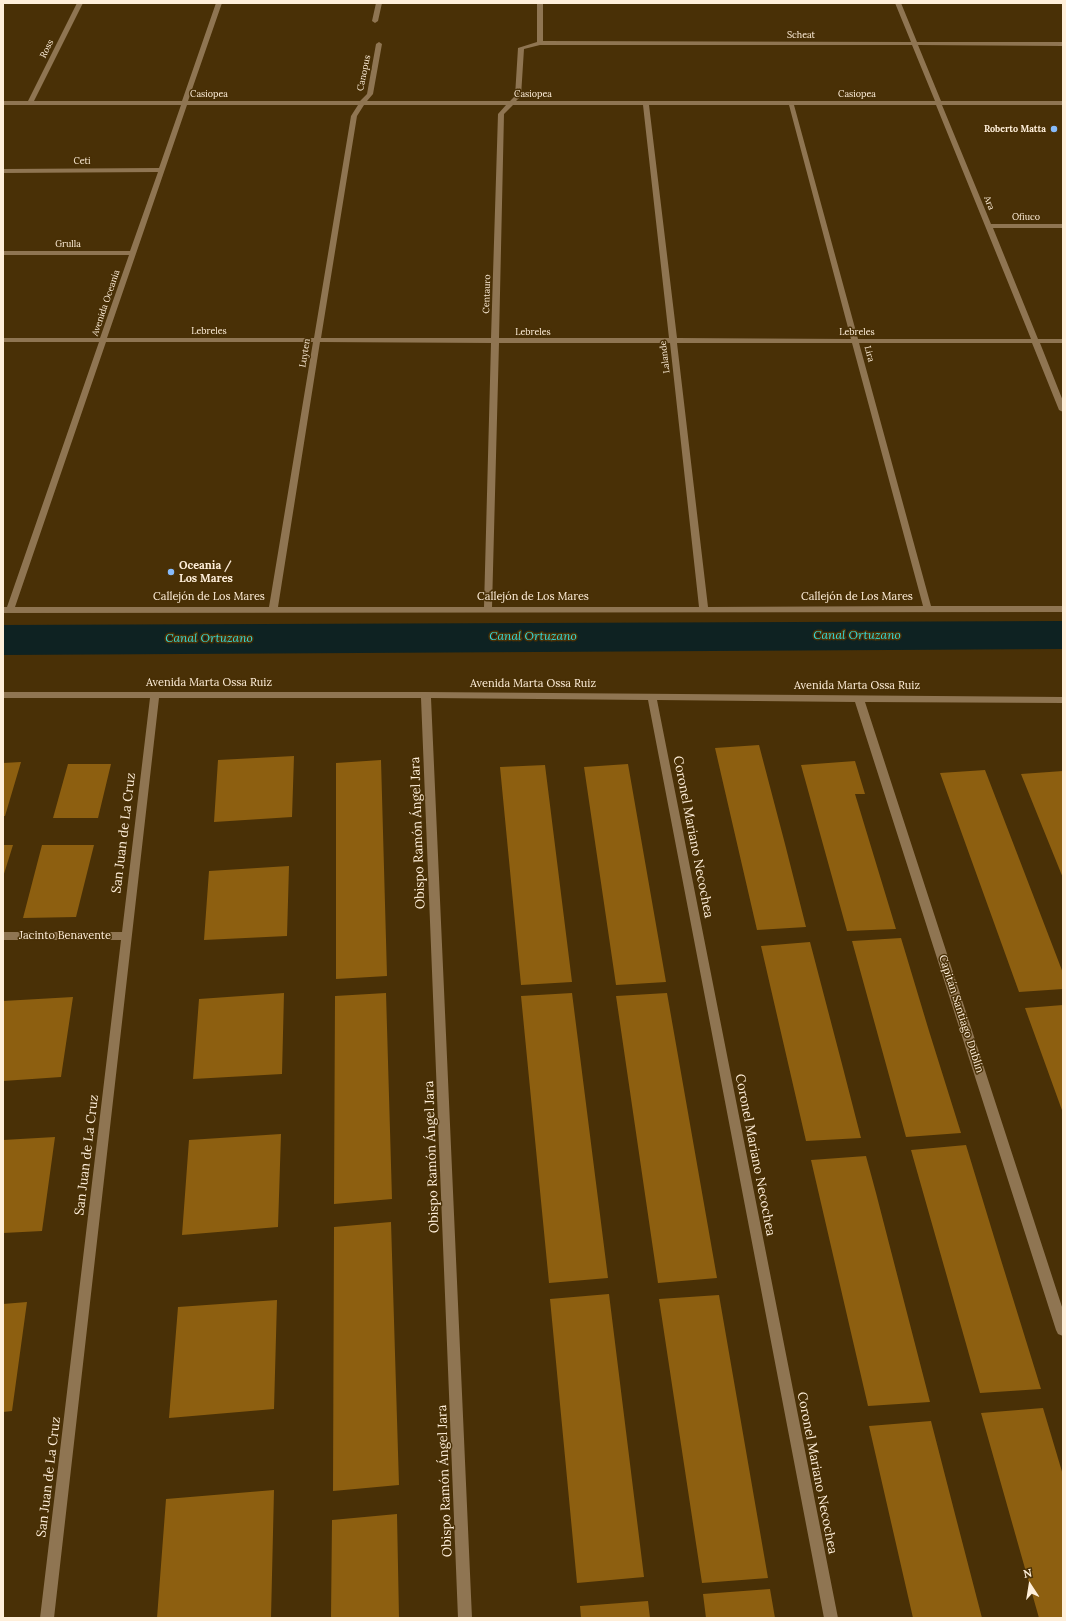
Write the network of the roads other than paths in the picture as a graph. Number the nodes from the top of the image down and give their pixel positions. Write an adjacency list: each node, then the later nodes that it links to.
1 (80, 3): 12 (street, Ross)
2 (219, 3): 13 (street, Avenida Oceanía)
3 (379, 3): 6 (street)
4 (540, 3): 7 (street)
5 (898, 3): 9 (street, Ara)
6 (375, 21)
7 (540, 43): 9 (street, Scheat); 15 (street, Centauro)
8 (379, 44): 14 (street, Canopus)
9 (914, 44): 10 (street, Scheat); 18 (street, Ara)
10 (1063, 44)
11 (3, 103): 12 (street, Casiopea)
12 (30, 103): 13 (street, Casiopea)
13 (184, 103): 14 (street, Casiopea); 20 (street, Avenida Oceanía)
14 (362, 103): 15 (street, Casiopea); 28 (street, Luyten)
15 (510, 103): 16 (street, Casiopea); 30 (street, Centauro)
16 (646, 103): 17 (street, Casiopea); 29 (street, Lalande)
17 (791, 103): 18 (street, Casiopea); 31 (street, Lira)
18 (938, 103): 19 (street, Casiopea); 22 (street, Ara)
19 (1063, 103)
20 (161, 170): 21 (street, Ceti); 25 (street, Avenida Oceanía)
21 (3, 171)
22 (988, 226): 23 (street, Ofiuco); 32 (street, Ara)
23 (1063, 226)
24 (3, 253): 25 (street, Grulla)
25 (133, 253): 27 (street, Avenida Oceanía)
26 (3, 340): 27 (street, Lebreles)
27 (103, 340): 28 (street, Lebreles); 39 (street, Avenida Oceanía)
28 (317, 340): 30 (street, Lebreles); 36 (street, Luyten)
29 (673, 340): 30 (street, Lebreles); 31 (street, Lebreles); 37 (street, Lalande)
30 (495, 341): 35 (street, Centauro)
31 (856, 341): 32 (street, Lebreles); 40 (street, Lira)
32 (1035, 341): 33 (street, Lebreles); 34 (street, Ara)
33 (1063, 341)
34 (1063, 410)
35 (488, 608): 36 (street, Callejón de Los Mares); 37 (street, Callejón de Los Mares)
36 (273, 609): 39 (street, Callejón de Los Mares)
37 (704, 609): 40 (street, Callejón de Los Mares)
38 (1063, 609): 40 (street, Callejón de Los Mares)
39 (6, 610)
40 (928, 610)
41 (3, 695): 42 (street, Avenida Marta Ossa Ruiz)
42 (155, 695): 43 (street, Avenida Marta Ossa Ruiz); 48 (street, San Juan de La Cruz)
43 (426, 695): 44 (street, Avenida Marta Ossa Ruiz); 51 (street, Obispo Ramón Ángel Jara)
44 (652, 697): 45 (street, Avenida Marta Ossa Ruiz); 52 (street, Coronel Mariano Necochea)
45 (859, 698): 46 (street, Avenida Marta Ossa Ruiz); 49 (street, Capitán Santiago Dublín)
46 (1063, 700)
47 (3, 936): 48 (street, Jacinto Benavente)
48 (127, 936): 50 (street, San Juan de La Cruz)
49 (1063, 1330)
50 (47, 1618)
51 (465, 1618)
52 (831, 1618)

